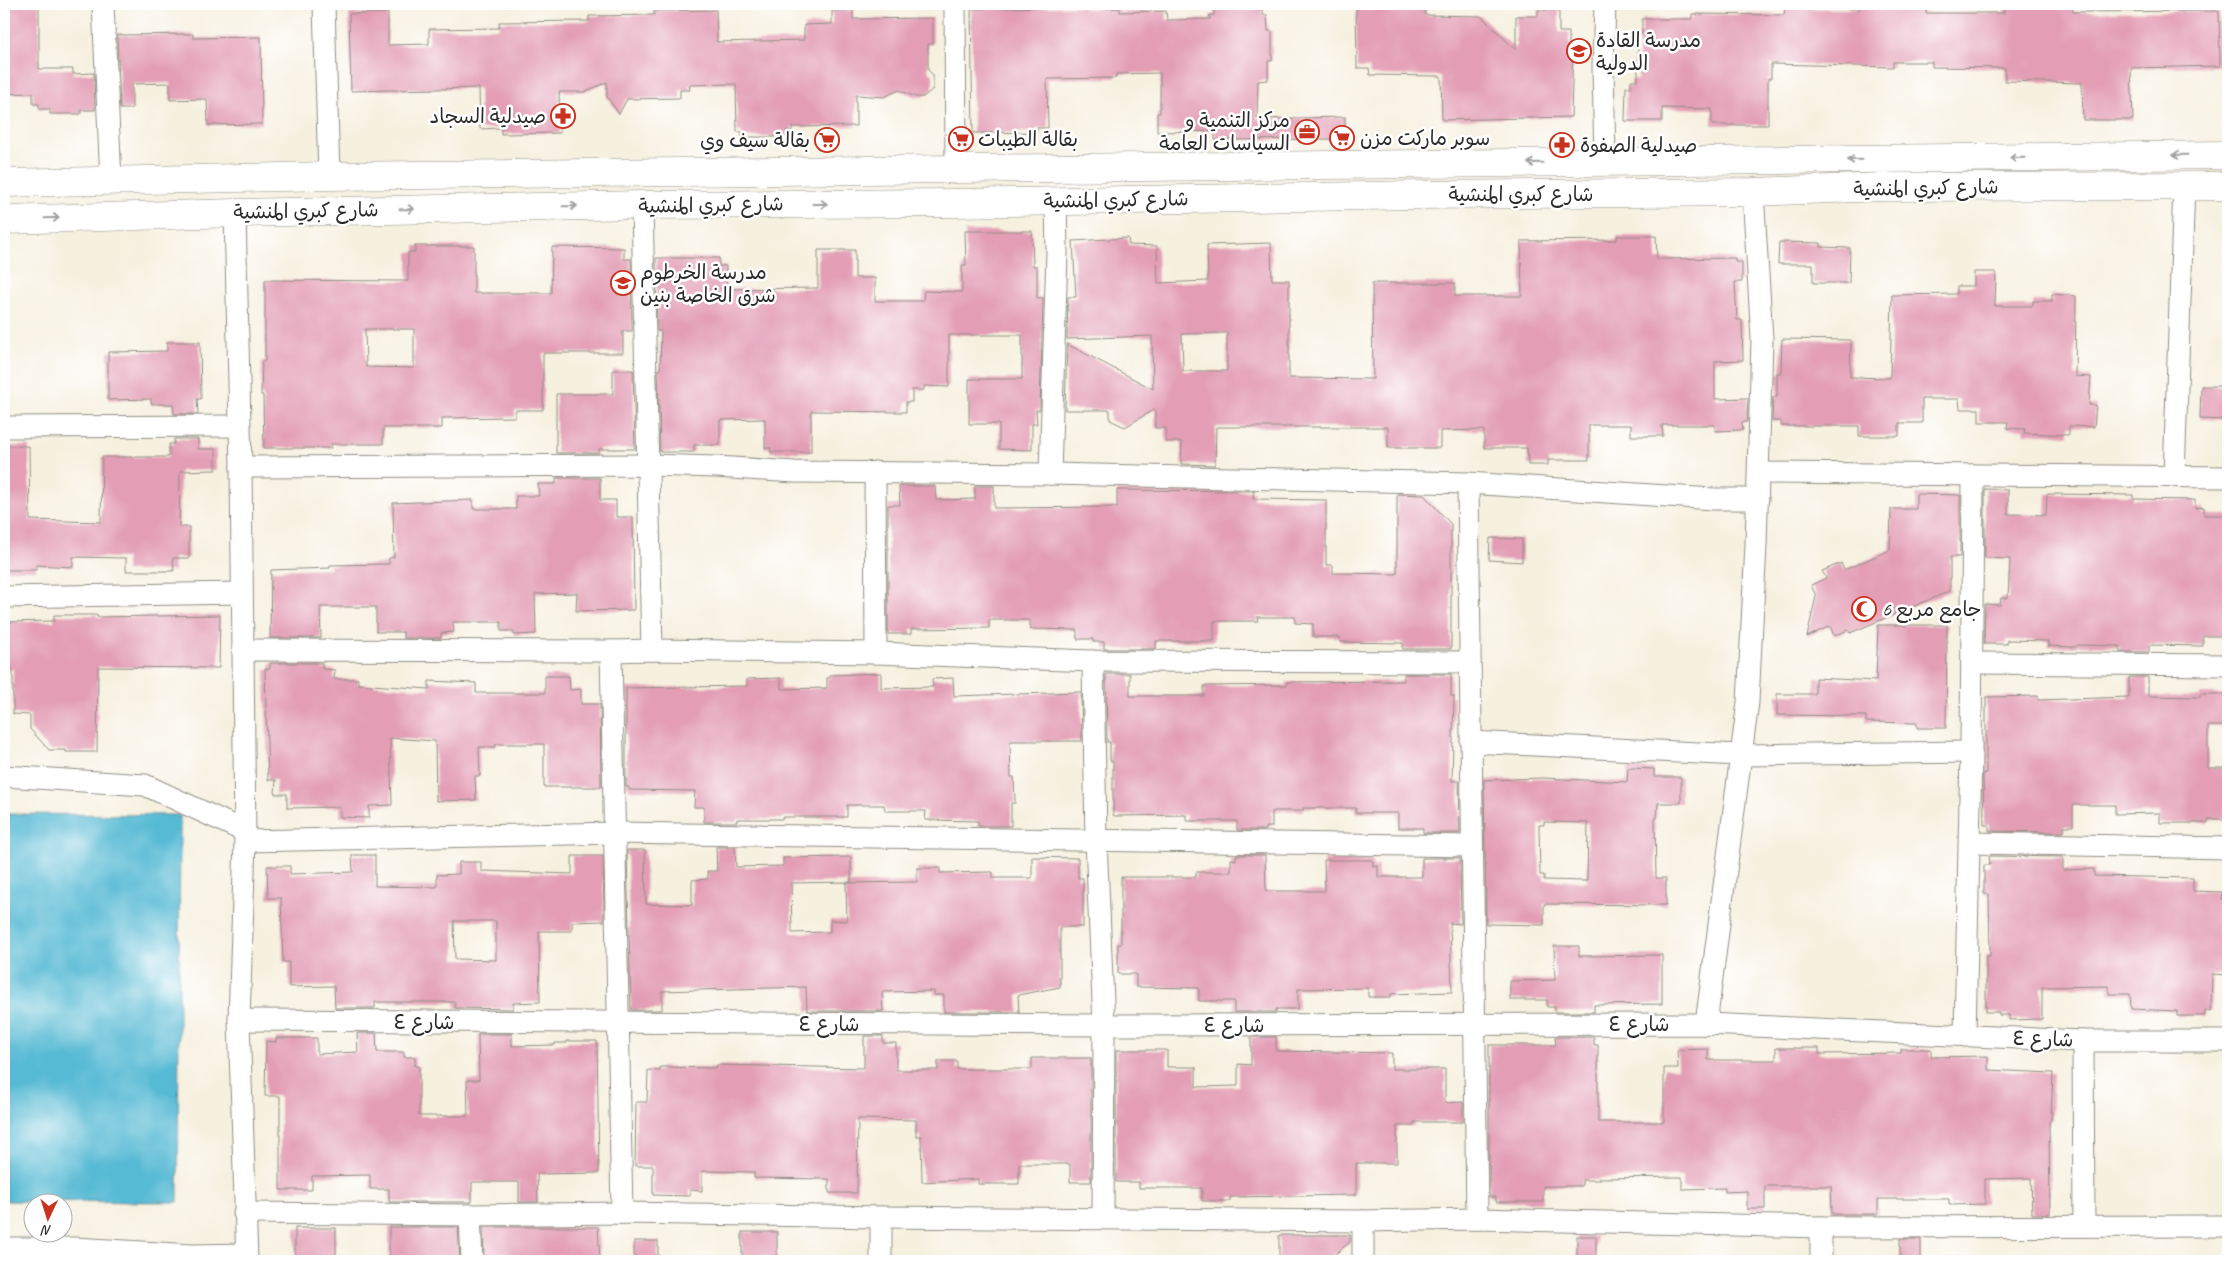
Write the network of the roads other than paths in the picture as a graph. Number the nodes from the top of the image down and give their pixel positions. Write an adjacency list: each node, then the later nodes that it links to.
1 (103, 4): 9 (street)
2 (324, 4): 8 (street)
3 (955, 4): 7 (street)
4 (1605, 4): 6 (street)
5 (2228, 155): 6 (main road, شارع كبري المنشية, one-way to 6)
6 (1605, 162): 7 (main road, شارع كبري المنشية, one-way to 7)
7 (956, 169): 8 (main road, شارع كبري المنشية)
8 (329, 176): 9 (main road, شارع كبري المنشية)
9 (110, 181): 10 (main road, شارع كبري المنشية)
10 (4, 183)
11 (2184, 185): 12 (main road, شارع كبري المنشية); 13 (main road, شارع كبري المنشية); 26 (street)
12 (2228, 186)
13 (1753, 192): 14 (main road, شارع كبري المنشية); 23 (street)
14 (1056, 201): 15 (main road, شارع كبري المنشية, one-way to 14); 24 (street)
15 (642, 205): 16 (main road, شارع كبري المنشية, one-way to 15); 20 (street)
16 (235, 212): 17 (main road, شارع كبري المنشية, one-way to 16); 18 (street)
17 (4, 220)
18 (239, 426): 19 (street); 21 (street)
19 (4, 427)
20 (647, 465): 21 (street); 22 (street); 33 (street)
21 (241, 467): 30 (street)
22 (875, 472): 24 (street); 35 (street)
23 (1759, 473): 25 (street); 29 (street)
24 (1050, 474): 28 (street)
25 (1973, 475): 26 (street); 38 (street)
26 (2174, 476): 27 (street)
27 (2228, 477)
28 (1468, 483): 29 (street); 37 (street)
29 (1758, 499): 42 (street)
30 (242, 593): 31 (street); 32 (street)
31 (4, 598)
32 (243, 650): 34 (street); 45 (street)
33 (652, 650): 34 (street); 35 (street)
34 (612, 651): 44 (street)
35 (876, 653): 36 (street)
36 (1093, 660): 37 (street); 46 (street)
37 (1469, 662): 40 (street)
38 (1972, 663): 39 (street); 41 (street)
39 (2228, 665)
40 (1471, 742): 42 (street); 48 (street)
41 (1971, 752): 42 (street); 47 (street)
42 (1740, 754): 52 (street)
43 (4, 776): 45 (street)
44 (614, 833): 45 (street); 46 (street); 51 (street)
45 (244, 836): 50 (street)
46 (1096, 840): 48 (street); 53 (street)
47 (1970, 842): 49 (street); 55 (street)
48 (1471, 846): 54 (street)
49 (2228, 848)
50 (239, 1020): 51 (street, شارع ٤); 58 (street)
51 (618, 1023): 53 (street, شارع ٤); 59 (street)
52 (1706, 1024): 54 (street, شارع ٤); 55 (street, شارع ٤)
53 (1104, 1025): 54 (street, شارع ٤); 62 (street)
54 (1475, 1025): 63 (street)
55 (1965, 1036): 56 (street, شارع ٤)
56 (2083, 1041): 57 (street, شارع ٤); 65 (street)
57 (2228, 1041)
58 (244, 1213): 60 (street); 69 (street)
59 (622, 1213): 60 (street); 61 (street)
60 (470, 1215): 70 (street)
61 (881, 1217): 62 (street); 71 (street)
62 (1103, 1218): 64 (street)
63 (1477, 1219): 64 (street); 67 (street)
64 (1363, 1221): 72 (street)
65 (2084, 1224): 66 (street); 67 (street)
66 (2228, 1226)
67 (1821, 1227): 73 (street)
68 (4, 1248): 69 (street)
69 (246, 1258)
70 (472, 1261)
71 (881, 1261)
72 (1363, 1261)
73 (1821, 1261)

